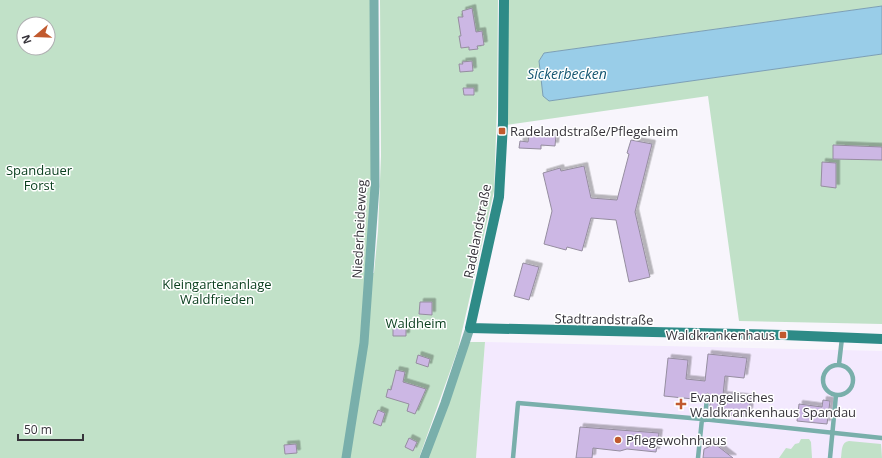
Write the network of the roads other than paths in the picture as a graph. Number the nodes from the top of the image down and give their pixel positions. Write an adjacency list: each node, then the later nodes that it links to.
1 (374, 0): 12 (street, Niederheideweg)
2 (504, 0): 3 (street, Radelandstraße)
3 (470, 328): 4 (street, Stadtrandstraße); 13 (street, Radelandstraße)
4 (842, 338): 5 (street, Stadtrandstraße); 6 (lane)
5 (882, 339)
6 (839, 364): 7 (lane); 7 (lane)
7 (836, 395): 10 (lane)
8 (707, 397): 9 (lane)
9 (703, 420): 10 (lane); 14 (lane); 15 (lane)
10 (833, 433): 11 (lane); 16 (lane)
11 (882, 438)
12 (346, 458)
13 (424, 458)
14 (513, 458)
15 (698, 458)
16 (830, 458)

